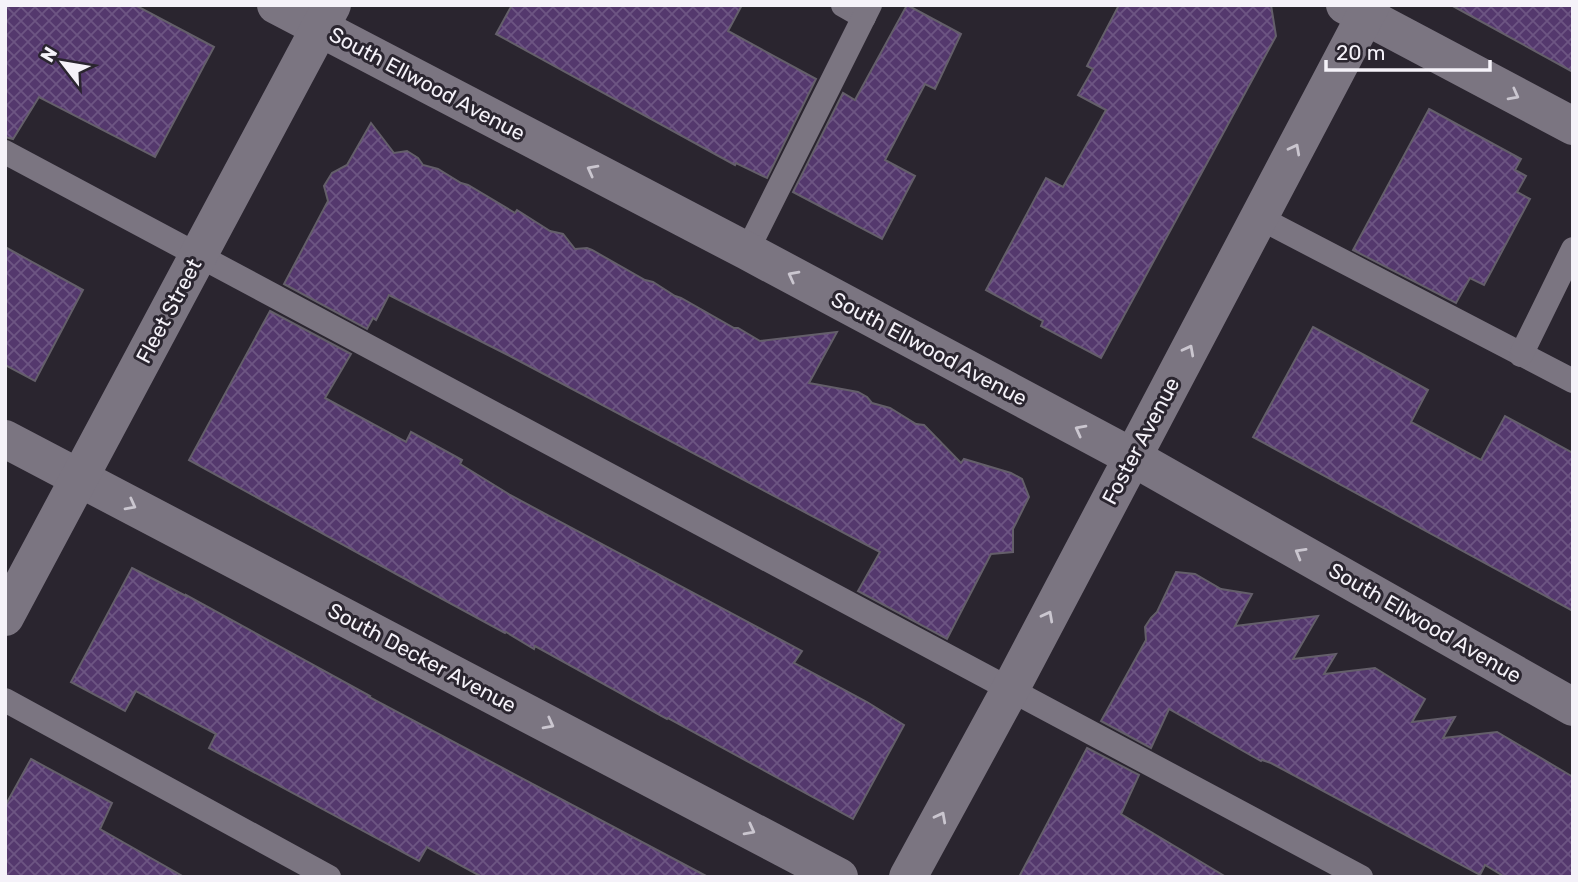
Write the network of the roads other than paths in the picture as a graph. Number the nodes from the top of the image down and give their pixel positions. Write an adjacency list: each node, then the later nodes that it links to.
1 (276, 5): 4 (street, South Ellwood Avenue)
2 (859, 9): 9 (lane)
3 (1361, 9): 5 (street, one-way to 5); 7 (street, Foster Avenue, one-way to 3)
4 (326, 17): 9 (street, South Ellwood Avenue, one-way to 4); 10 (street, Fleet Street)
5 (1573, 127)
6 (5, 152): 10 (lane)
7 (1258, 217): 11 (lane); 14 (street, Foster Avenue, one-way to 7)
8 (1573, 249): 11 (lane)
9 (747, 251): 14 (street, South Ellwood Avenue, one-way to 9)
10 (198, 256): 15 (street, Fleet Street); 17 (lane)
11 (1521, 355): 12 (lane)
12 (1573, 381)
13 (5, 439): 15 (street, South Decker Avenue)
14 (1132, 457): 17 (street, Foster Avenue, one-way to 14); 19 (street, South Ellwood Avenue, one-way to 14)
15 (80, 478): 16 (street, Fleet Street); 21 (street, South Decker Avenue, one-way to 21)
16 (5, 617)
17 (1011, 688): 22 (street, Foster Avenue, one-way to 17); 23 (lane)
18 (5, 700): 20 (lane)
19 (1573, 707)
20 (329, 877)
21 (839, 877)
22 (908, 877)
23 (1362, 877)

